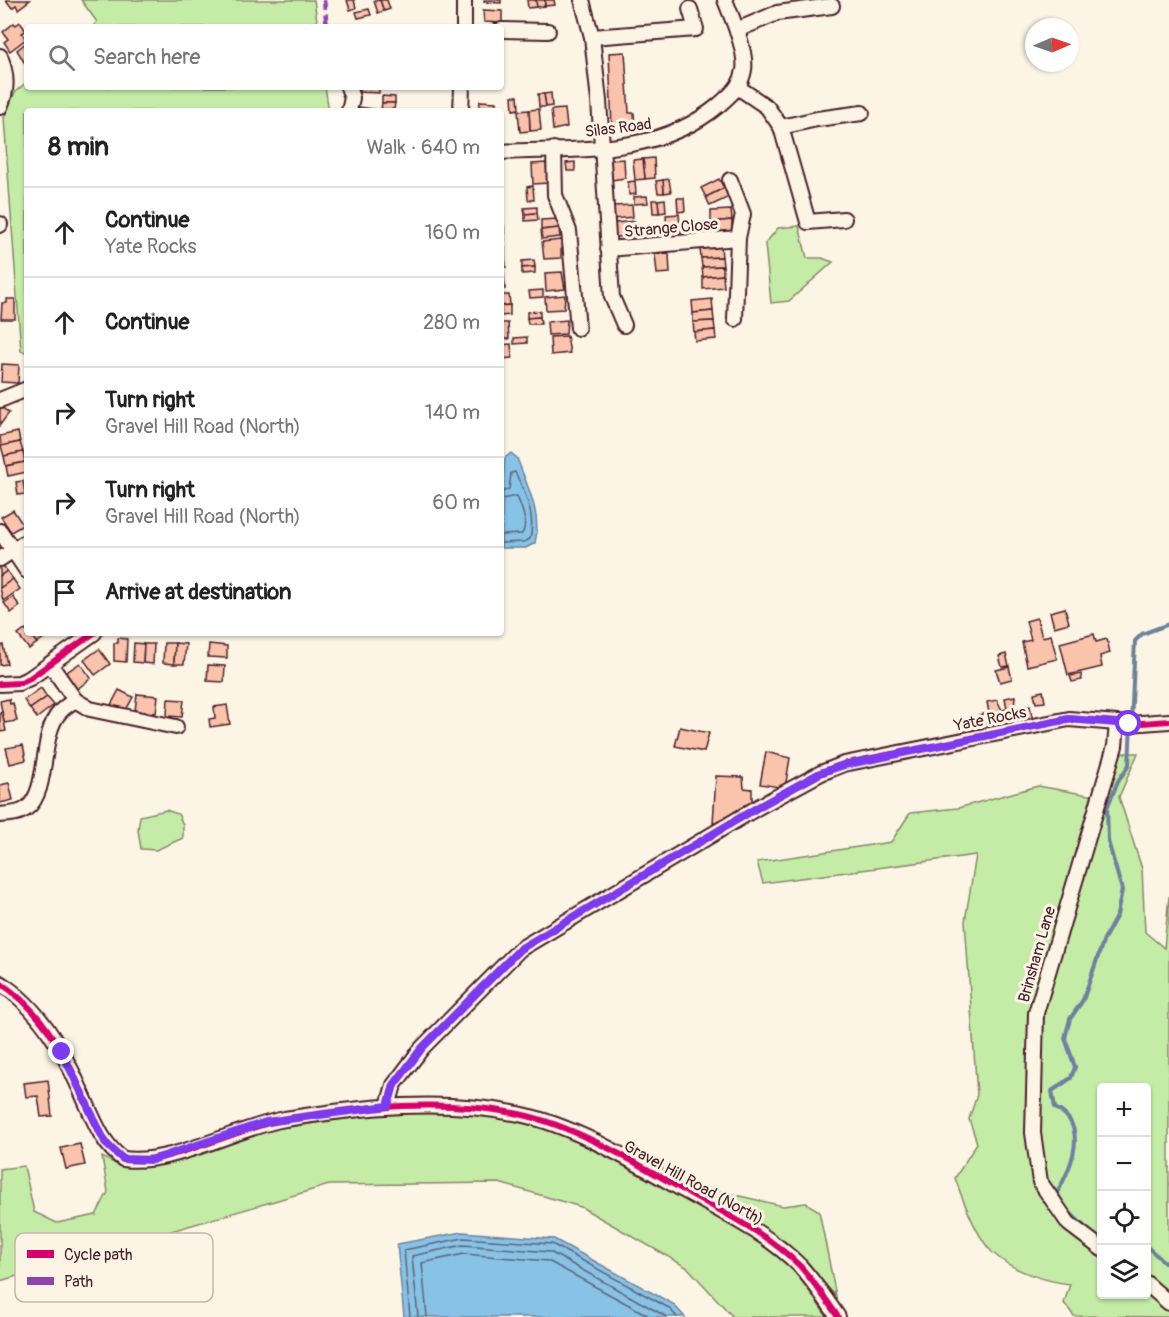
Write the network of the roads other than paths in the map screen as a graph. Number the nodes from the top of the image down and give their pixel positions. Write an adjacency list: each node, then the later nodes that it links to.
1 (464, 0): 6 (street)
2 (582, 0): 10 (street, Strange Close)
3 (724, 0): 8 (street)
4 (832, 6): 8 (street)
5 (690, 9): 10 (street)
6 (464, 24)
7 (504, 30): 9 (street)
8 (737, 30): 12 (street)
9 (548, 31)
10 (592, 37): 20 (street, Strange Close)
11 (0, 56): 15 (street)
12 (739, 88): 19 (street); 20 (street, Silas Road)
13 (349, 90): 16 (street)
14 (462, 90): 17 (street)
15 (0, 107)
16 (350, 108)
17 (461, 108)
18 (862, 113): 19 (street)
19 (781, 127): 24 (street)
20 (601, 147): 21 (street, Silas Road); 26 (street, Strange Close)
21 (554, 149): 22 (street, Silas Road); 29 (street)
22 (504, 152)
23 (730, 180): 25 (street, Strange Close)
24 (844, 219)
25 (738, 238): 26 (street, Strange Close); 27 (street, Strange Close)
26 (608, 249): 28 (street, Strange Close)
27 (735, 319)
28 (624, 325)
29 (578, 328)
30 (24, 390): 31 (street)
31 (0, 400)
32 (0, 531): 34 (street)
33 (24, 543): 34 (street)
34 (12, 551): 35 (street); 36 (street)
35 (0, 560)
36 (24, 568)
37 (74, 638): 38 (street)
38 (50, 664): 39 (street); 40 (street)
39 (0, 684)
40 (75, 700): 43 (street); 44 (street)
41 (1169, 721): 42 (street, Yate Rocks)
42 (1117, 723): 46 (street, Yate Rocks); 47 (street, Brinsham Lane)
43 (176, 727)
44 (0, 815)
45 (0, 983): 46 (street, Gravel Hill Road (North))
46 (388, 1106): 50 (street, Gravel Hill Road (North))
47 (1097, 1246)
48 (1151, 1287): 49 (street)
49 (1169, 1303)
50 (838, 1317)

